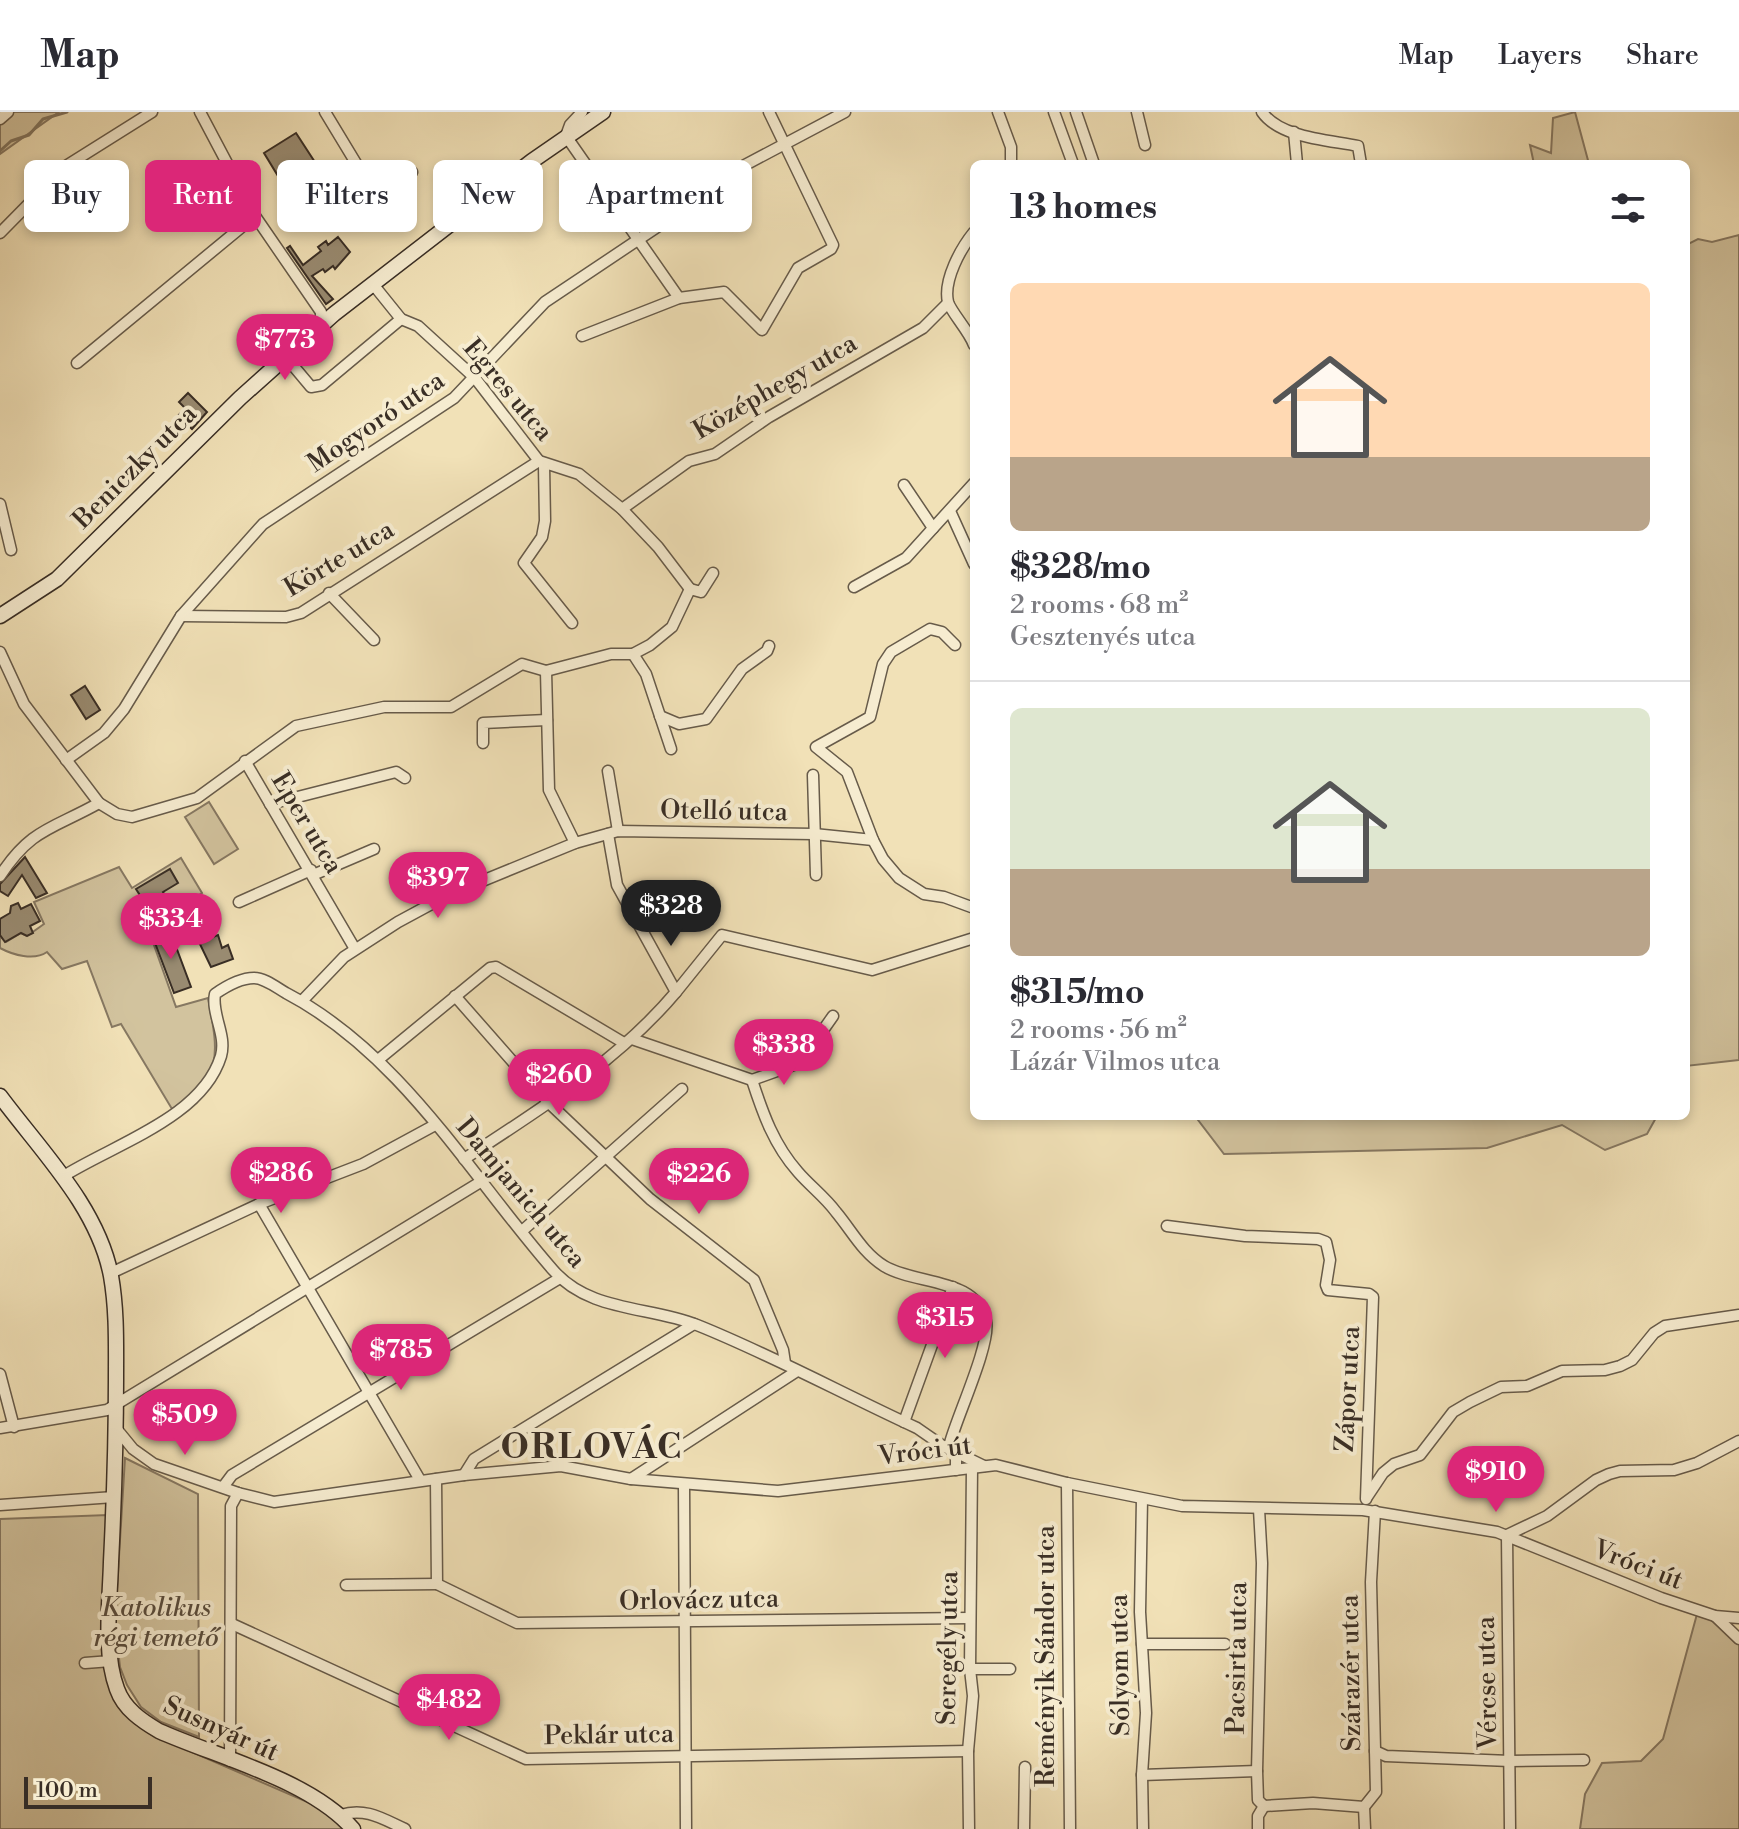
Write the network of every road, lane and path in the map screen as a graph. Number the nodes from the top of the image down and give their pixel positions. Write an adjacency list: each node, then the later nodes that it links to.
1 (8, 112): 14 (street)
2 (152, 112): 28 (street)
3 (200, 112): 19 (street)
4 (325, 112): 20 (street)
5 (582, 112): 16 (street)
6 (603, 112): 16 (street, Beniczky utca)
7 (769, 112): 17 (street)
8 (845, 112): 17 (street, Mogyoró utca)
9 (998, 112): 21 (street)
10 (1054, 112): 22 (street)
11 (1076, 112): 23 (street)
12 (1137, 112): 18 (street)
13 (1262, 112): 15 (street)
14 (0, 119)
15 (1294, 132): 24 (street); 25 (street)
16 (566, 136): 30 (street); 31 (street, Beniczky utca)
17 (784, 142): 30 (street, Mogyoró utca); 32 (street)
18 (1145, 145)
19 (225, 160)
20 (354, 160)
21 (1011, 160)
22 (1072, 160)
23 (1093, 160)
24 (1297, 160)
25 (1360, 160)
26 (261, 225): 39 (street)
27 (236, 232): 40 (street)
28 (0, 233)
29 (970, 239): 33 (street)
30 (637, 241): 32 (street); 41 (street, Mogyoró utca)
31 (372, 283): 34 (street, Egres utca); 39 (street, Beniczky utca)
32 (679, 298): 37 (street)
33 (948, 303): 35 (street); 46 (street, Középhegy utca)
34 (401, 319): 39 (street); 41 (street, Egres utca)
35 (960, 319): 36 (street); 38 (street)
36 (970, 322)
37 (582, 336)
38 (970, 338)
39 (285, 356): 55 (street, Beniczky utca)
40 (77, 363)
41 (475, 378): 42 (street, Egres utca); 56 (street, Mogyoró utca)
42 (542, 463): 46 (street, Egres utca); 54 (street, Körte utca); 57 (street)
43 (904, 485): 48 (street)
44 (970, 488): 47 (street)
45 (0, 504): 49 (street)
46 (622, 509): 53 (street, Egres utca)
47 (950, 511): 48 (street); 50 (street)
48 (933, 528): 52 (street)
49 (11, 550)
50 (970, 555)
51 (713, 573): 53 (street)
52 (854, 587)
53 (690, 589): 62 (street)
54 (329, 593): 56 (street, Körte utca); 58 (street)
55 (0, 616)
56 (181, 616): 68 (street)
57 (572, 623)
58 (374, 640)
59 (955, 645): 77 (street)
60 (769, 646): 64 (street)
61 (0, 652): 68 (street)
62 (633, 654): 63 (street); 64 (street)
63 (546, 671): 65 (street); 69 (street)
64 (660, 716): 67 (street)
65 (547, 720): 66 (street); 78 (street)
66 (483, 743)
67 (671, 749)
68 (66, 760): 73 (street)
69 (245, 761): 73 (street); 74 (street, Eper utca)
70 (608, 771): 75 (street)
71 (813, 775): 76 (street)
72 (405, 778): 74 (street)
73 (99, 803): 82 (street)
74 (270, 804): 80 (street, Eper utca)
75 (613, 833): 76 (street, Otelló utca); 78 (street, Otelló utca); 87 (street)
76 (814, 834): 77 (street, Otelló utca); 81 (street)
77 (873, 840): 84 (street)
78 (575, 843): 86 (street, Otelló utca)
79 (374, 849): 80 (street)
80 (312, 872): 83 (street); 86 (street, Eper utca)
81 (816, 875)
82 (0, 876)
83 (239, 902)
84 (970, 907)
85 (970, 939): 87 (street)
86 (355, 949): 89 (street, Otelló utca)
87 (676, 992): 91 (street)
88 (455, 996): 91 (street); 92 (street); 96 (street)
89 (302, 1001): 92 (street, Damjanich utca); 100 (street, Damjanich utca)
90 (833, 1016): 93 (street)
91 (628, 1041): 93 (street); 96 (street)
92 (378, 1060): 97 (street, Damjanich utca)
93 (752, 1080): 107 (street)
94 (682, 1089): 99 (street)
95 (0, 1096): 100 (street, Susnyár út)
96 (549, 1103): 98 (street); 99 (street)
97 (435, 1125): 98 (street, Damjanich utca); 102 (street)
98 (464, 1159): 101 (street, Damjanich utca)
99 (607, 1159): 104 (street); 111 (street)
100 (62, 1177): 105 (street, Susnyár út)
101 (482, 1181): 104 (street, Damjanich utca); 108 (street)
102 (259, 1204): 105 (street); 108 (street)
103 (1167, 1226): 137 (street, Zápor utca)
104 (522, 1231): 106 (street, Damjanich utca)
105 (111, 1273): 115 (street, Susnyár út)
106 (560, 1278): 110 (street, Damjanich utca); 114 (street)
107 (953, 1287): 116 (street); 123 (street)
108 (307, 1289): 114 (street); 115 (street)
109 (1739, 1315): 137 (street)
110 (694, 1324): 111 (street, Damjanich utca); 126 (street)
111 (785, 1363): 112 (street, Damjanich utca)
112 (797, 1371): 116 (street, Damjanich utca); 128 (street)
113 (0, 1374): 117 (street)
114 (369, 1391): 129 (street); 132 (street)
115 (116, 1404): 117 (street); 118 (street, Susnyár út)
116 (904, 1422): 123 (street, Damjanich utca)
117 (14, 1427): 119 (street)
118 (115, 1427): 121 (street, Vróci út); 122 (street, Susnyár út)
119 (0, 1428)
120 (1739, 1441): 139 (street)
121 (133, 1449): 122 (street); 132 (street, Vróci út)
122 (115, 1451): 134 (street, Susnyár út)
123 (956, 1453): 124 (street, Damjanich utca); 125 (street)
124 (978, 1467): 125 (street, Vróci út); 130 (street, Vróci út); 143 (street, Seregély utca)
125 (956, 1470): 131 (street, Vróci út)
126 (464, 1475): 127 (street, Vróci út); 128 (street, Vróci út)
127 (436, 1479): 129 (street, Vróci út); 140 (street)
128 (631, 1479): 131 (street, Vróci út)
129 (420, 1480): 133 (street, Vróci út)
130 (1067, 1483): 135 (street, Vróci út); 171 (street, Reményik Sándor utca)
131 (684, 1485): 145 (street)
132 (223, 1487): 133 (street, Vróci út)
133 (238, 1493): 146 (street)
134 (114, 1497): 136 (street); 150 (street, Susnyár út)
135 (1142, 1499): 138 (street, Vróci út); 148 (street, Sólyom utca)
136 (0, 1505)
137 (1368, 1507): 138 (street, Vróci út); 139 (street, Vróci út); 155 (street, Szárazér utca)
138 (1259, 1509): 161 (street, Pacsirta utca)
139 (1507, 1535): 142 (street, Vróci út); 159 (street, Vércse utca)
140 (437, 1584): 141 (street, Orlovácz utca); 145 (street, Orlovácz utca)
141 (346, 1585)
142 (1715, 1616): 144 (street); 147 (street)
143 (970, 1618): 145 (street, Orlovácz utca); 152 (street, Seregély utca)
144 (1739, 1618)
145 (685, 1623): 156 (street)
146 (232, 1624): 156 (street, Peklár utca); 158 (street)
147 (1739, 1639)
148 (1142, 1644): 149 (street); 162 (street, Sólyom utca)
149 (1225, 1644)
150 (111, 1661): 151 (street); 158 (street, Susnyár út)
151 (85, 1663)
152 (970, 1669): 153 (street); 154 (street, Seregély utca)
153 (1010, 1669)
154 (968, 1751): 156 (street, Peklár utca); 169 (street, Seregély utca)
155 (1375, 1751): 159 (street); 164 (street, Szárazér utca)
156 (687, 1755): 168 (street)
157 (1584, 1760): 159 (street)
158 (230, 1761): 165 (street, Susnyár út)
159 (1510, 1761): 175 (street, Vércse utca)
160 (1025, 1767): 170 (street)
161 (1257, 1771): 162 (street); 163 (street, Pacsirta utca)
162 (1142, 1775): 172 (street, Sólyom utca)
163 (1264, 1806): 164 (street); 173 (street)
164 (1364, 1807): 174 (street, Szárazér utca)
165 (341, 1815): 166 (street, Susnyár út); 167 (street)
166 (353, 1829)
167 (405, 1829)
168 (686, 1829)
169 (969, 1829)
170 (1024, 1829)
171 (1070, 1829)
172 (1143, 1829)
173 (1258, 1829)
174 (1365, 1829)
175 (1510, 1829)

